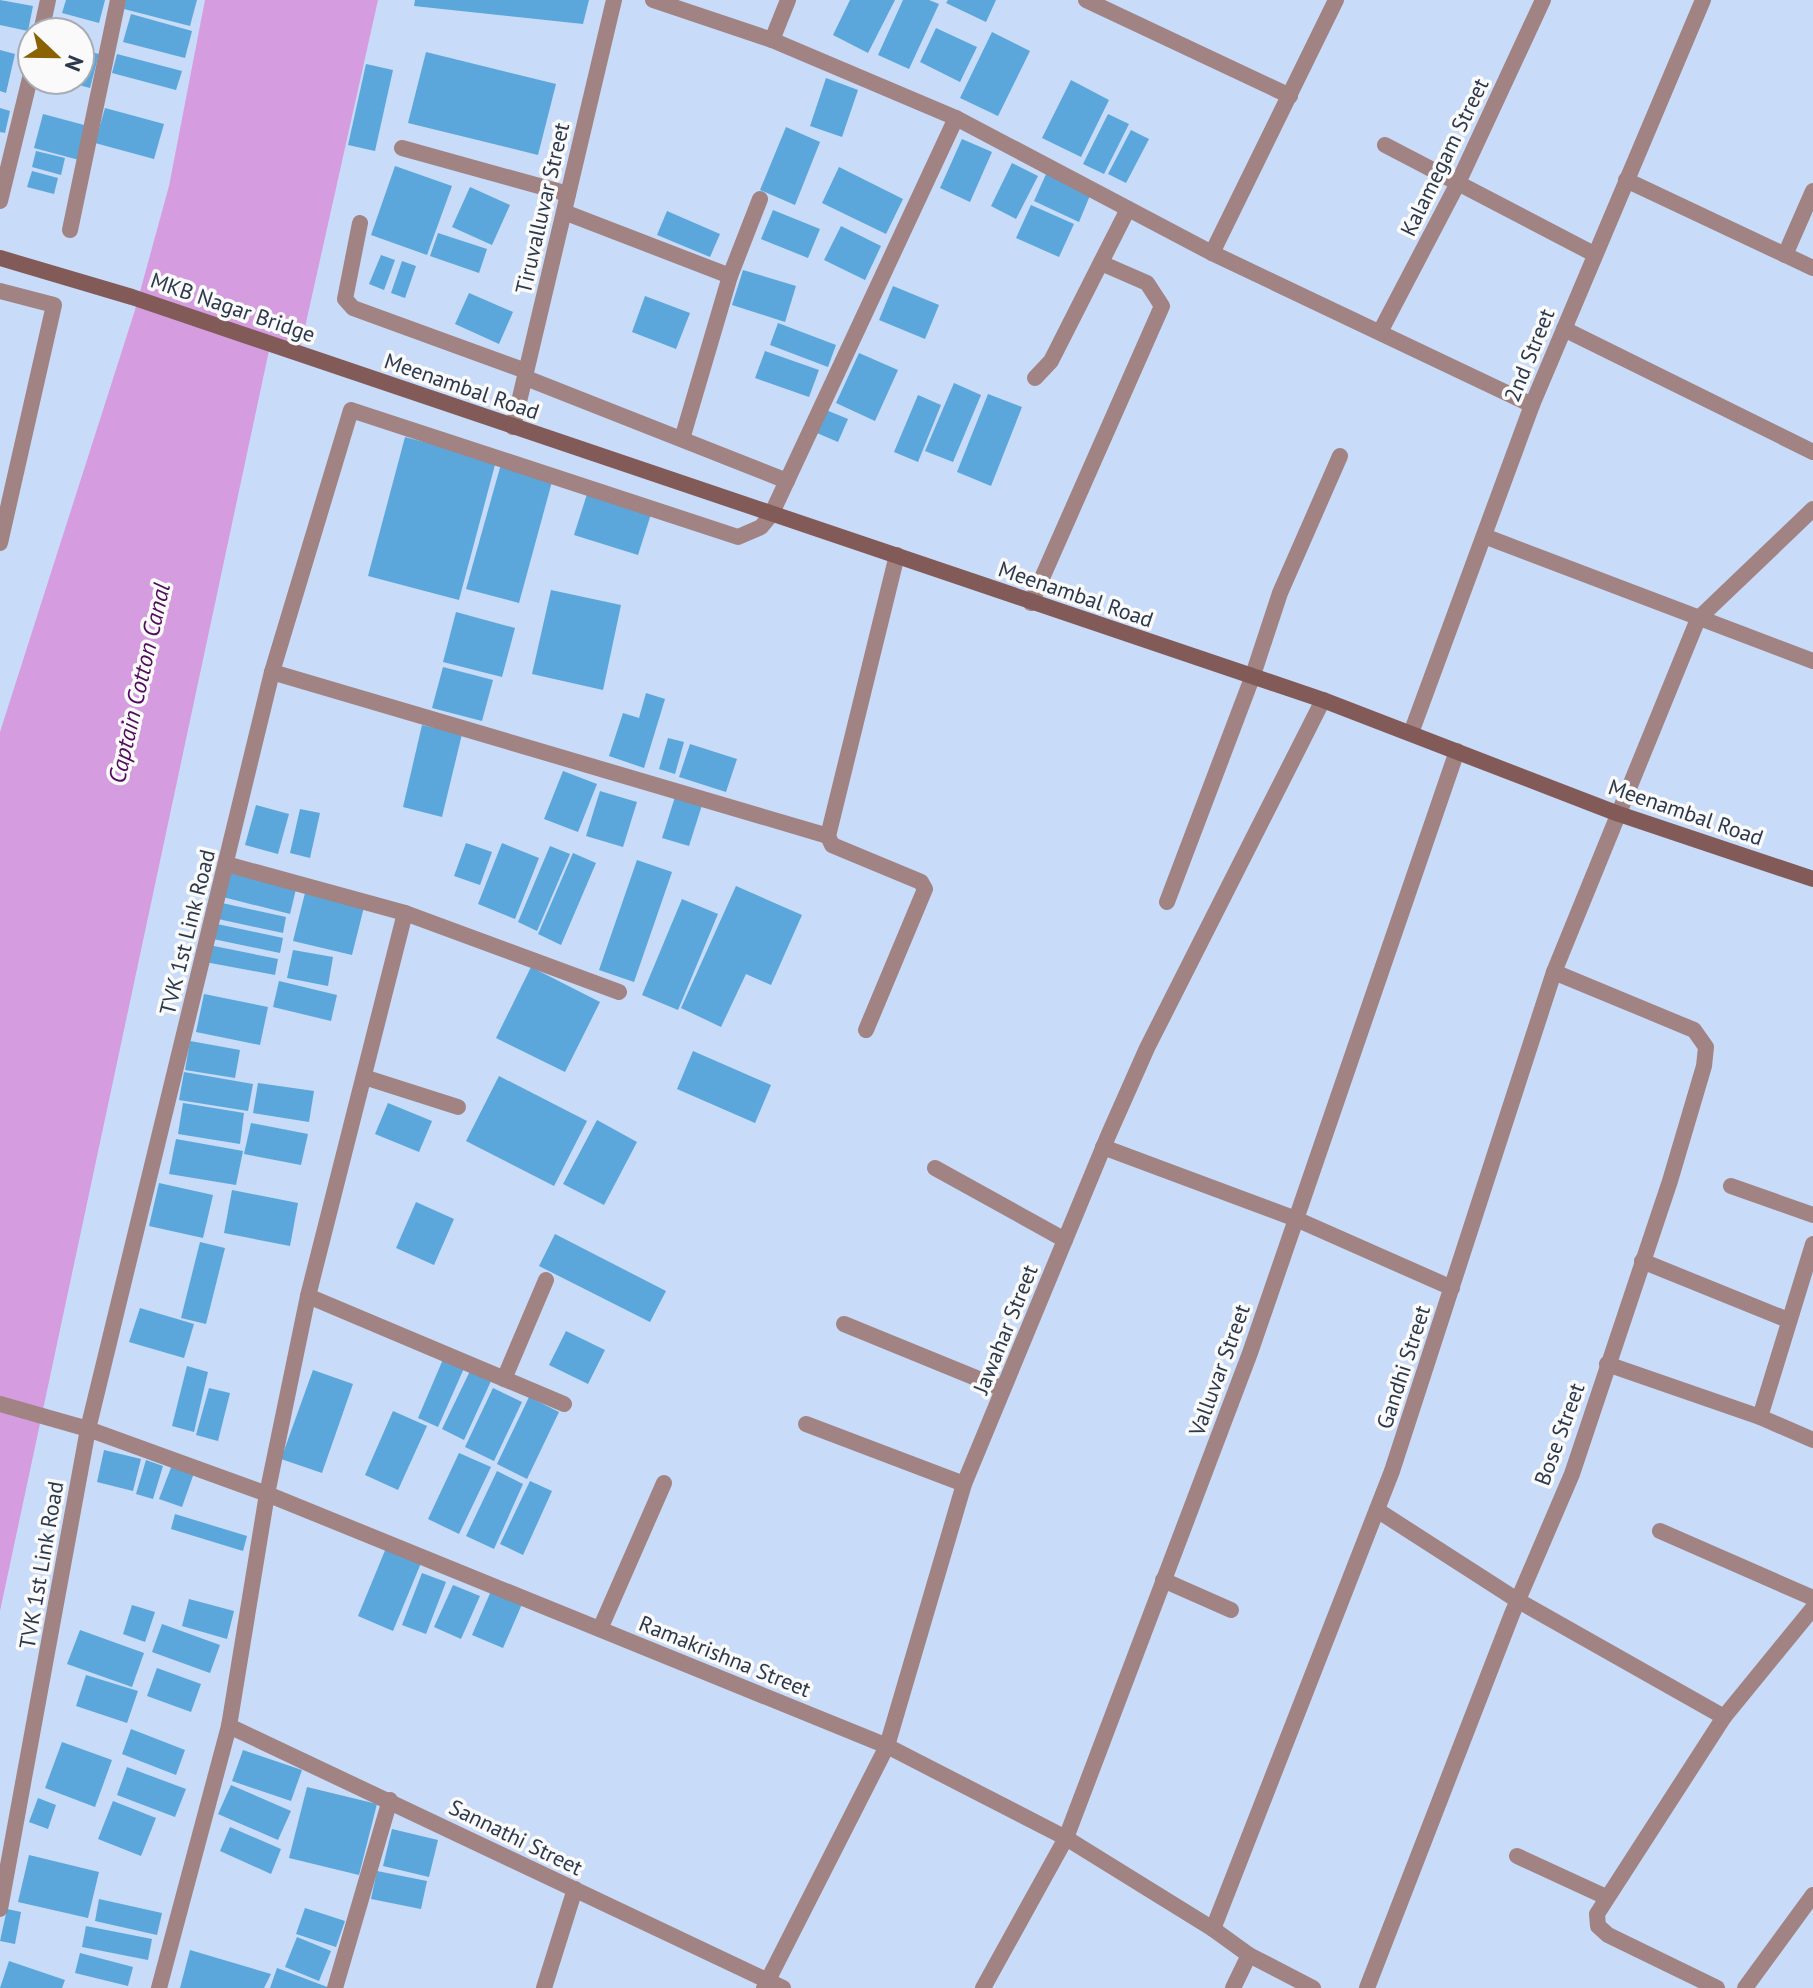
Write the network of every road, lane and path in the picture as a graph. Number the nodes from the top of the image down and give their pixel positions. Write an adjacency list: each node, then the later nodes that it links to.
1 (118, 0): 25 (street)
2 (614, 0): 19 (street, Tiruvalluvar Street)
3 (653, 0): 10 (street)
4 (788, 0): 10 (street)
5 (1086, 0): 9 (street)
6 (1336, 0): 12 (street)
7 (1543, 0): 17 (street, Kalamegam Street)
8 (1703, 0): 16 (street, 2nd Street)
9 (1109, 5): 12 (street)
10 (772, 40): 13 (street)
11 (26, 96): 21 (street)
12 (1290, 96): 26 (street)
13 (956, 118): 22 (street); 44 (street)
14 (1385, 145): 17 (street)
15 (402, 148): 19 (street)
16 (1626, 180): 27 (street, 2nd Street); 28 (street)
17 (1458, 183): 27 (street); 35 (street, Kalamegam Street)
18 (1813, 191): 28 (street)
19 (568, 194): 23 (street, Tiruvalluvar Street)
20 (760, 199): 32 (street)
21 (0, 201)
22 (1128, 209): 26 (street); 30 (street)
23 (564, 212): 32 (street); 37 (street, Tiruvalluvar Street)
24 (360, 223): 37 (street)
25 (70, 230)
26 (1212, 253): 35 (street)
27 (1594, 254): 34 (street, 2nd Street)
28 (1785, 255): 31 (street)
29 (0, 258): 36 (main road, MKB Nagar Bridge)
30 (1101, 263): 38 (street); 50 (street)
31 (1813, 268)
32 (730, 276): 41 (street)
33 (0, 291): 48 (street)
34 (1564, 329): 39 (street, 2nd Street); 42 (street)
35 (1380, 332): 39 (street)
36 (321, 360): 40 (main road, Meenambal Road)
37 (526, 374): 40 (street, Tiruvalluvar Street); 41 (street)
38 (1035, 378)
39 (1532, 405): 47 (street, 2nd Street)
40 (513, 427): 46 (main road, Meenambal Road)
41 (682, 439): 44 (street)
42 (1813, 452)
43 (1340, 456): 54 (street)
44 (787, 481): 46 (street)
45 (1813, 509): 51 (street)
46 (771, 515): 49 (main road, Meenambal Road); 53 (street, TVK 1st Link Road)
47 (1484, 536): 51 (street); 56 (street, 2nd Street)
48 (0, 543)
49 (897, 555): 50 (main road, Meenambal Road); 59 (street)
50 (1031, 603): 54 (main road, Meenambal Road)
51 (1698, 619): 52 (street); 58 (street, Gandhi Street)
52 (1813, 661)
53 (272, 672): 59 (street); 60 (street, TVK 1st Link Road)
54 (1252, 678): 55 (main road, Meenambal Road); 62 (street)
55 (1323, 700): 56 (main road, Meenambal Road); 69 (street, Jawahar Street)
56 (1411, 733): 57 (main road, Meenambal Road)
57 (1457, 751): 58 (main road, Meenambal Road); 73 (street, Valluvar Street)
58 (1616, 813): 61 (main road, Meenambal Road); 64 (street, Gandhi Street)
59 (828, 836): 66 (street)
60 (226, 864): 63 (street); 89 (street, TVK 1st Link Road)
61 (1813, 879)
62 (1167, 902)
63 (405, 913): 65 (street); 67 (street)
64 (1554, 972): 76 (street, Bose Street); 78 (street, Gandhi Street)
65 (619, 992)
66 (866, 1030)
67 (364, 1077): 68 (street); 79 (street)
68 (458, 1107)
69 (1103, 1147): 73 (street); 74 (street, Jawahar Street)
70 (935, 1168): 74 (street)
71 (1731, 1186): 72 (street)
72 (1813, 1215)
73 (1296, 1219): 78 (street); 96 (street, Valluvar Street)
74 (1065, 1240): 84 (street, Jawahar Street)
75 (1813, 1244): 80 (street)
76 (1642, 1261): 80 (street); 82 (street, Bose Street)
77 (546, 1280): 83 (street)
78 (1452, 1288): 94 (street, Gandhi Street)
79 (308, 1296): 83 (street); 93 (street)
80 (1788, 1320): 87 (street)
81 (844, 1324): 84 (street)
82 (1607, 1364): 87 (street); 98 (street, Bose Street)
83 (504, 1379): 86 (street)
84 (1003, 1389): 92 (street, Jawahar Street)
85 (0, 1404): 89 (street, Ramakrishna Street)
86 (564, 1404)
87 (1760, 1417): 90 (street)
88 (806, 1424): 92 (street)
89 (88, 1429): 93 (street, Ramakrishna Street); 111 (street, TVK 1st Link Road)
90 (1813, 1440)
91 (664, 1483): 101 (street)
92 (964, 1484): 104 (street, Jawahar Street)
93 (267, 1494): 101 (street, Ramakrishna Street); 103 (street)
94 (1377, 1510): 98 (street); 112 (street, Gandhi Street)
95 (1660, 1531): 97 (street)
96 (1163, 1580): 100 (street); 106 (street, Valluvar Street)
97 (1813, 1598)
98 (1517, 1600): 102 (street); 121 (street, Bose Street)
99 (1813, 1608): 102 (street)
100 (1231, 1610)
101 (600, 1629): 104 (street, Ramakrishna Street)
102 (1724, 1717): 110 (street)
103 (229, 1726): 105 (street, Sannathi Street); 115 (street)
104 (887, 1746): 106 (street, Ramakrishna Street); 114 (street, Jawahar Street)
105 (390, 1800): 108 (street, Sannathi Street); 116 (street)
106 (1066, 1838): 112 (street, Ramakrishna Street); 118 (street, Valluvar Street)
107 (1517, 1856): 110 (street)
108 (575, 1889): 114 (street, Sannathi Street); 117 (street)
109 (1813, 1895): 123 (street)
110 (1606, 1897): 122 (street)
111 (0, 1909)
112 (1213, 1929): 113 (street, Ramakrishna Street)
113 (1249, 1955): 119 (street); 120 (street, Ramakrishna Street)
114 (772, 1985)
115 (159, 1988)
116 (335, 1988)
117 (544, 1988)
118 (983, 1988)
119 (1233, 1988)
120 (1313, 1988)
121 (1367, 1988)
122 (1717, 1988)
123 (1745, 1988)

